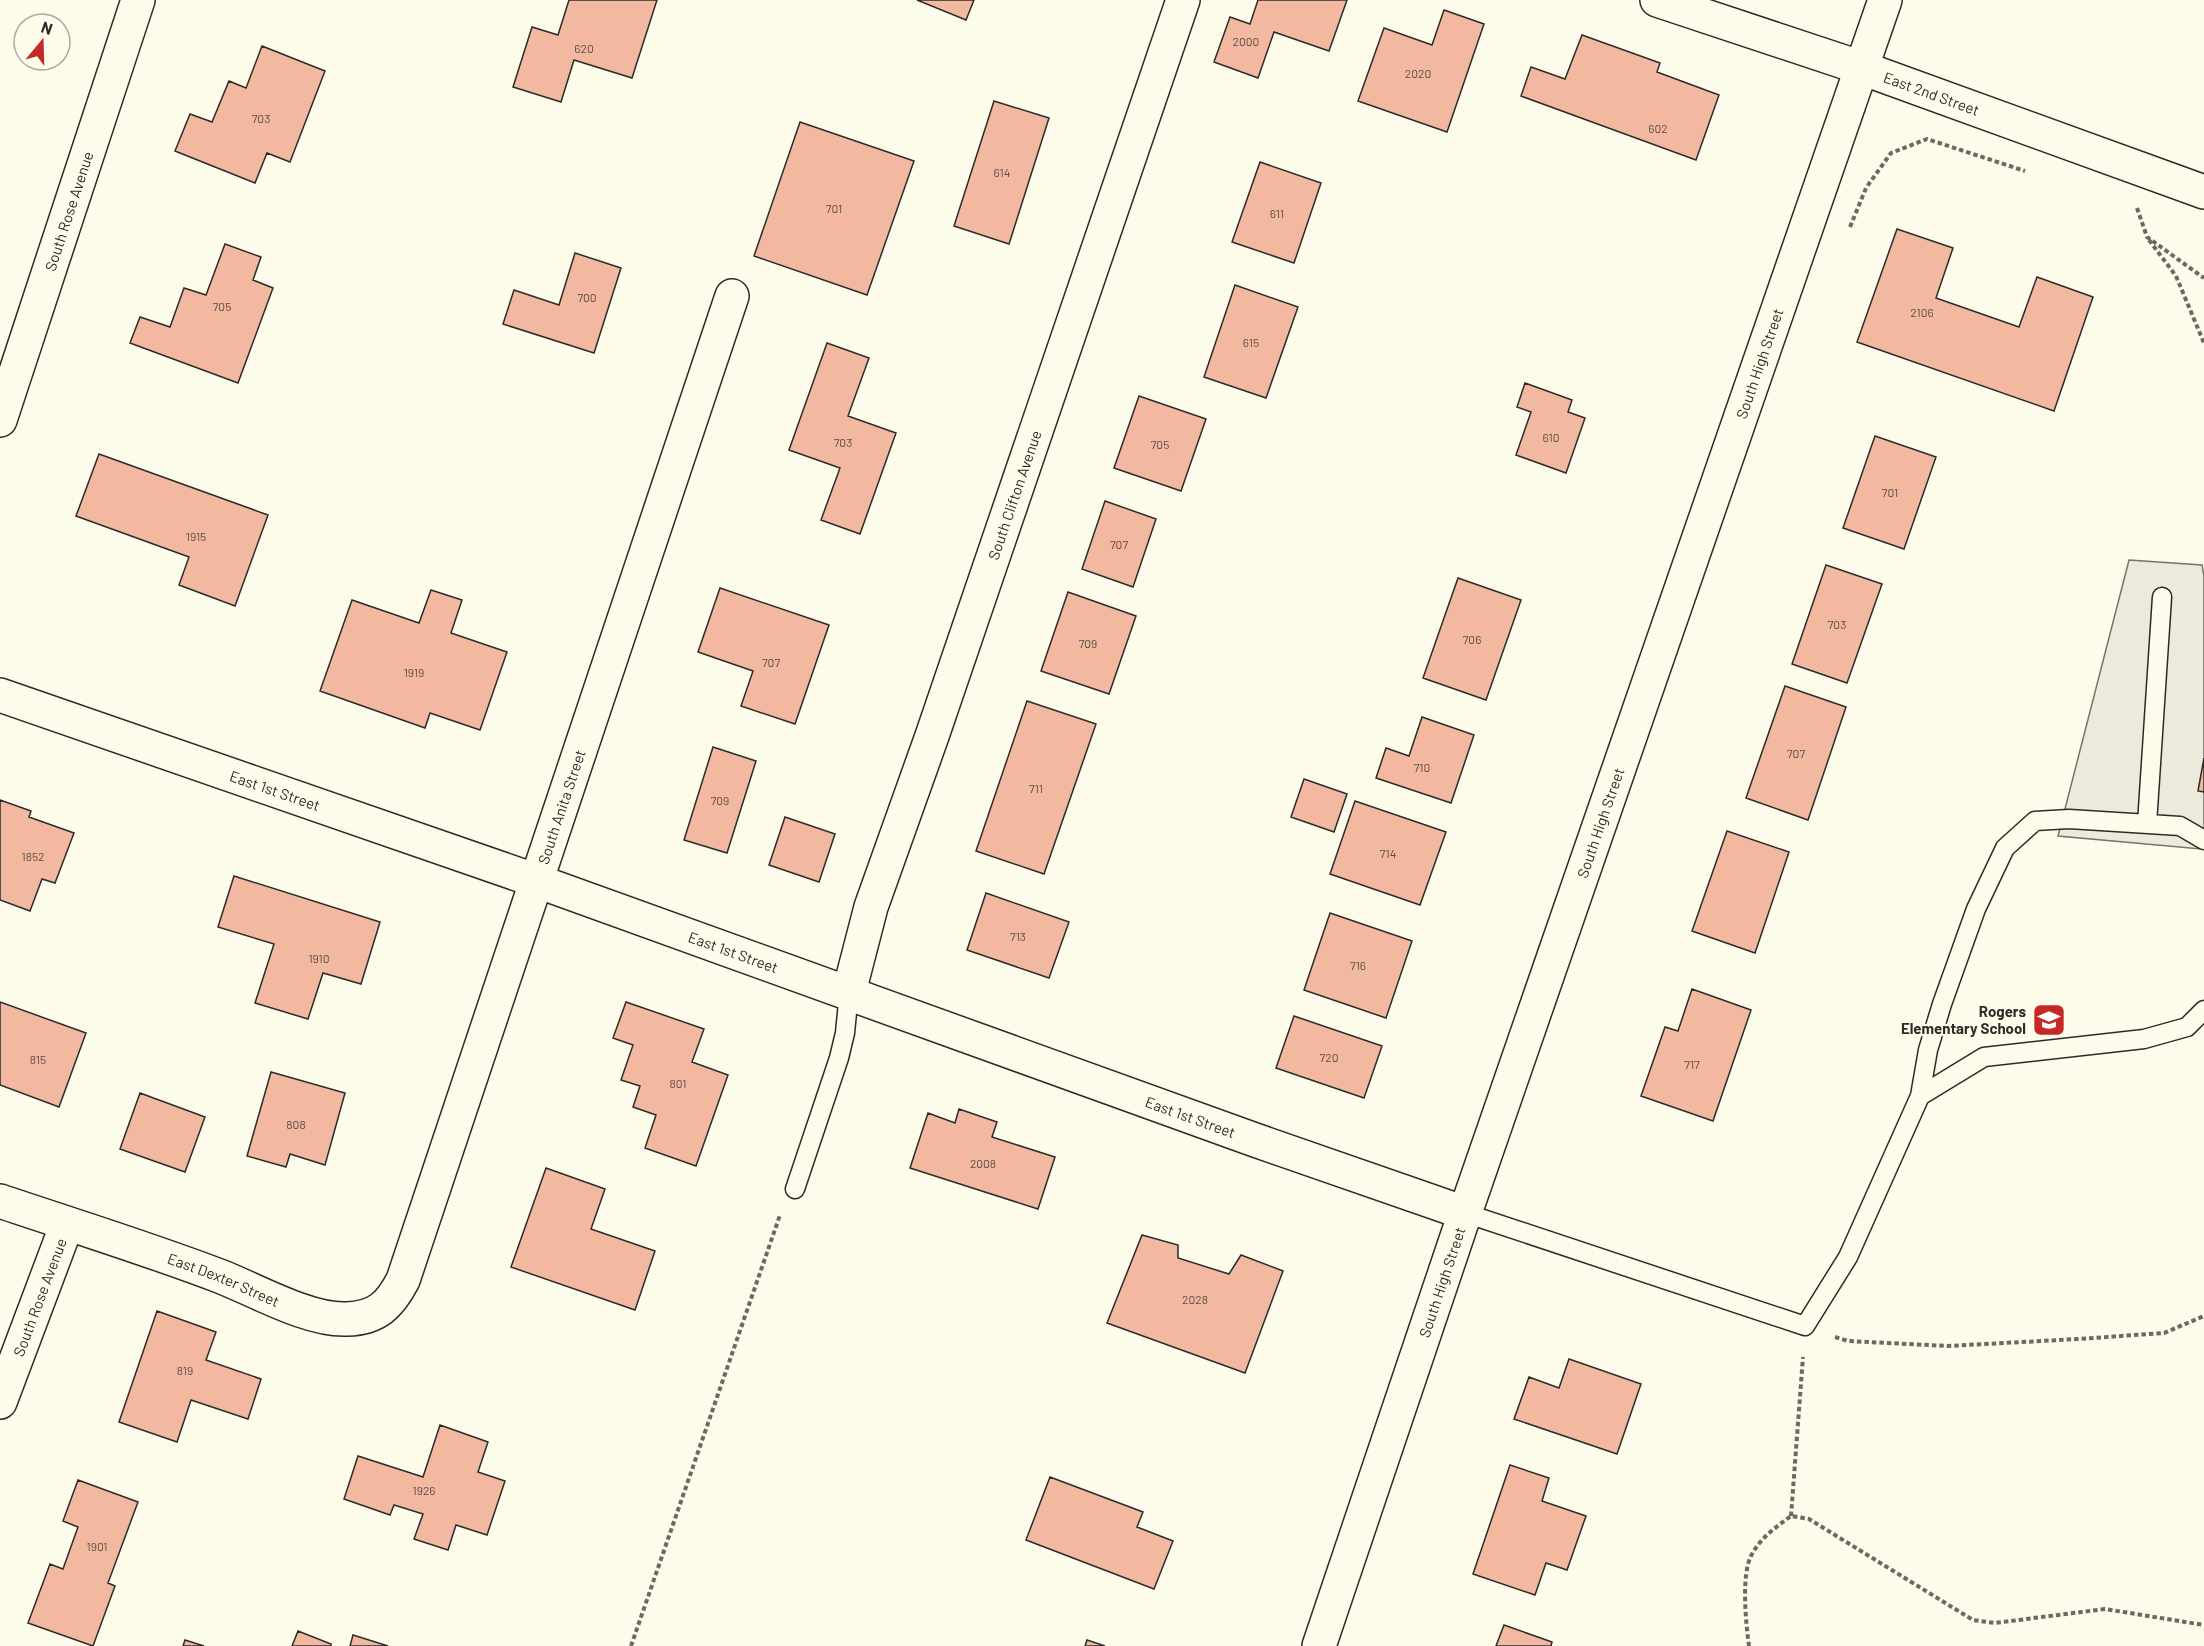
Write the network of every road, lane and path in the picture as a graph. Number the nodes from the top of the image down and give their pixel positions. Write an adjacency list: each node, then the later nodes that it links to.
1 (138, 0): 14 (street, South Rose Avenue)
2 (1183, 0): 20 (street, South Clifton Avenue)
3 (1657, 0): 5 (street, East 2nd Street)
4 (1885, 0): 5 (street, South High Street)
5 (1862, 68): 8 (street, East 2nd Street); 25 (street, South High Street)
6 (1891, 153): 7 (path)
7 (2026, 171)
8 (2204, 192)
9 (2136, 206): 10 (path)
10 (2147, 237): 11 (path); 13 (path)
11 (2204, 278)
12 (732, 296): 19 (street, South Anita Street)
13 (2204, 343)
14 (0, 420)
15 (2162, 597): 17 (lane)
16 (0, 694): 19 (street, East 1st Street)
17 (2147, 824): 18 (lane); 22 (lane)
18 (2204, 840)
19 (537, 881): 20 (street, East 1st Street); 27 (street, South Anita Street)
20 (849, 992): 23 (lane); 25 (street, East 1st Street)
21 (2204, 1010): 22 (lane)
22 (1920, 1096): 29 (lane)
23 (795, 1189): 33 (path)
24 (0, 1201): 26 (street, South Rose Avenue)
25 (1466, 1212): 29 (lane); 34 (street, South High Street)
26 (68, 1224): 27 (street, East Dexter Street); 30 (street, South Rose Avenue)
27 (380, 1311)
28 (2204, 1316): 29 (path)
29 (1805, 1326): 31 (path)
30 (0, 1402)
31 (1791, 1516): 32 (path); 35 (path)
32 (2204, 1625)
33 (631, 1646)
34 (1319, 1646)
35 (1749, 1646)

